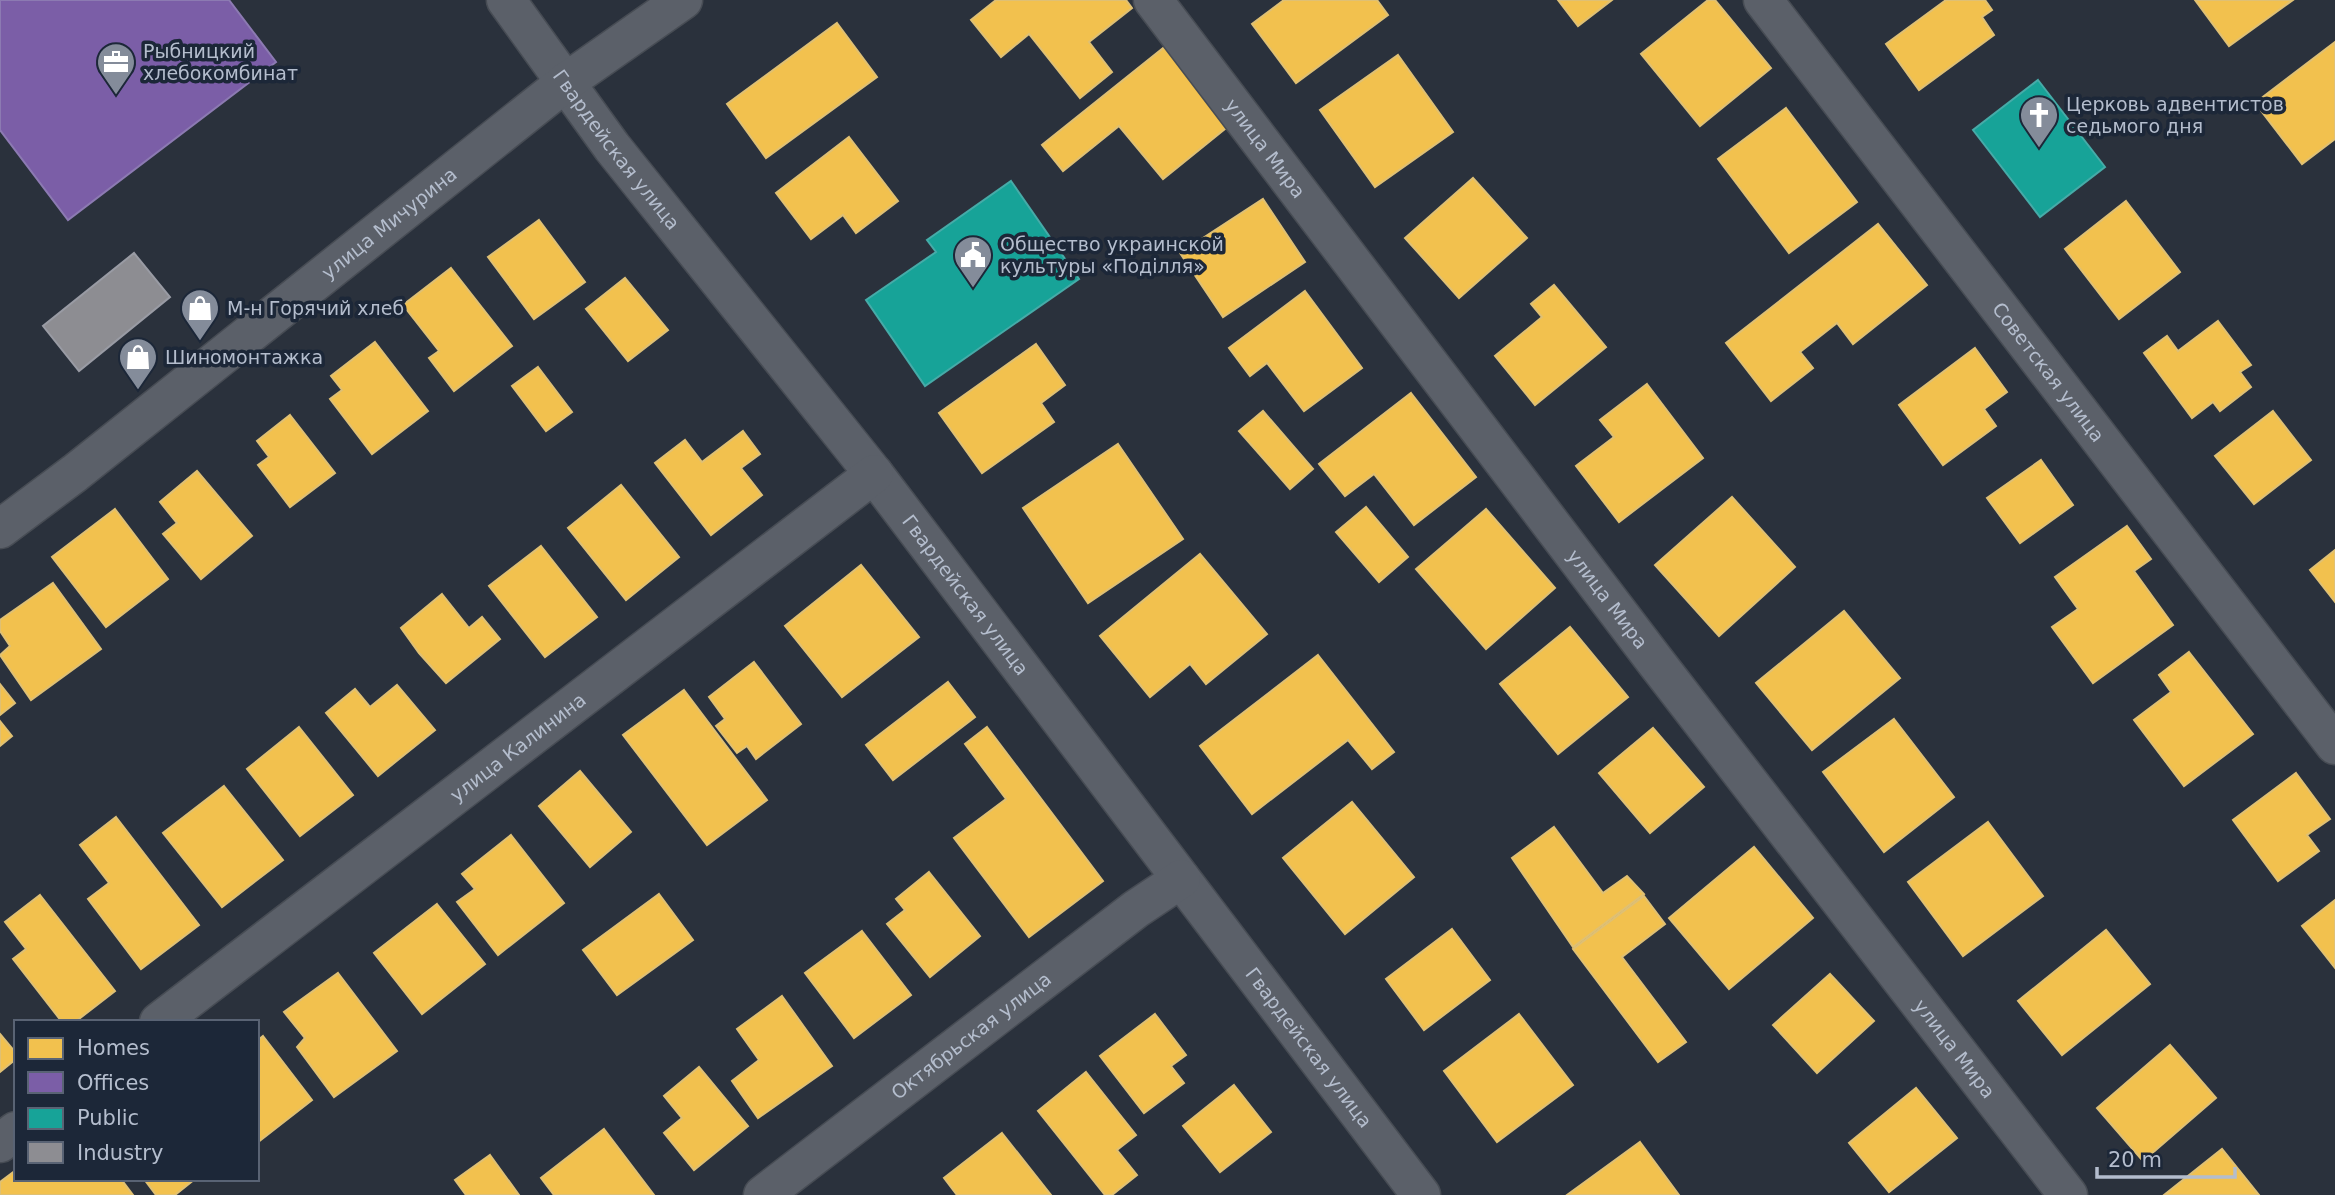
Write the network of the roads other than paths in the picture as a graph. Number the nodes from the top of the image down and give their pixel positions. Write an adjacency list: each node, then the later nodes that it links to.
1 (506, 0): 5 (street, Гвардейская улица)
2 (683, 0): 5 (street, улица Мичурина)
3 (1153, 0): 13 (street, улица Мира)
4 (1763, 0): 8 (street, Советская улица)
5 (566, 82): 6 (street, Гвардейская улица); 7 (street, улица Мичурина)
6 (874, 474): 9 (street, Гвардейская улица); 10 (street, улица Калинина)
7 (0, 529)
8 (2335, 745)
9 (1181, 879): 11 (street, Октябрьская улица); 12 (street, Гвардейская улица)
10 (162, 1020)
11 (763, 1195)
12 (1421, 1195)
13 (2068, 1195)

